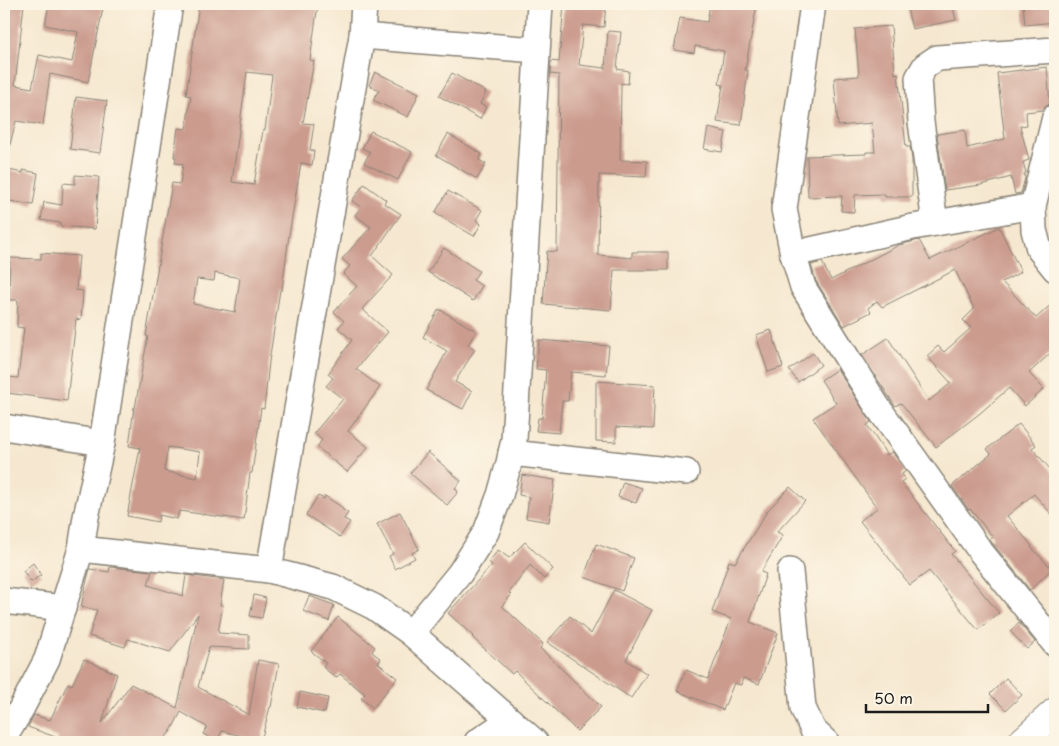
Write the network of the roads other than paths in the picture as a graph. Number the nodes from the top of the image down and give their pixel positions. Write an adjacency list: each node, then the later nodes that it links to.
1 (170, 4): 14 (street)
2 (364, 4): 5 (street)
3 (540, 4): 6 (street)
4 (813, 4): 11 (street)
5 (362, 36): 6 (street); 18 (street)
6 (536, 50): 15 (street)
7 (1055, 50): 10 (street)
8 (1055, 117): 9 (street)
9 (1033, 206): 10 (street); 12 (street)
10 (935, 223): 11 (street)
11 (793, 254): 23 (street)
12 (1055, 269)
13 (4, 427): 14 (street)
14 (102, 443): 17 (street)
15 (511, 454): 16 (street); 22 (street)
16 (686, 472)
17 (82, 549): 18 (street); 21 (street)
18 (269, 570): 22 (street)
19 (790, 571): 29 (street)
20 (4, 601): 21 (street)
21 (63, 608): 26 (street)
22 (411, 633): 25 (street)
23 (1055, 644)
24 (1055, 712): 30 (main road)
25 (510, 720): 27 (street); 28 (street)
26 (4, 738)
27 (477, 742)
28 (535, 742)
29 (826, 742)
30 (1022, 742)

